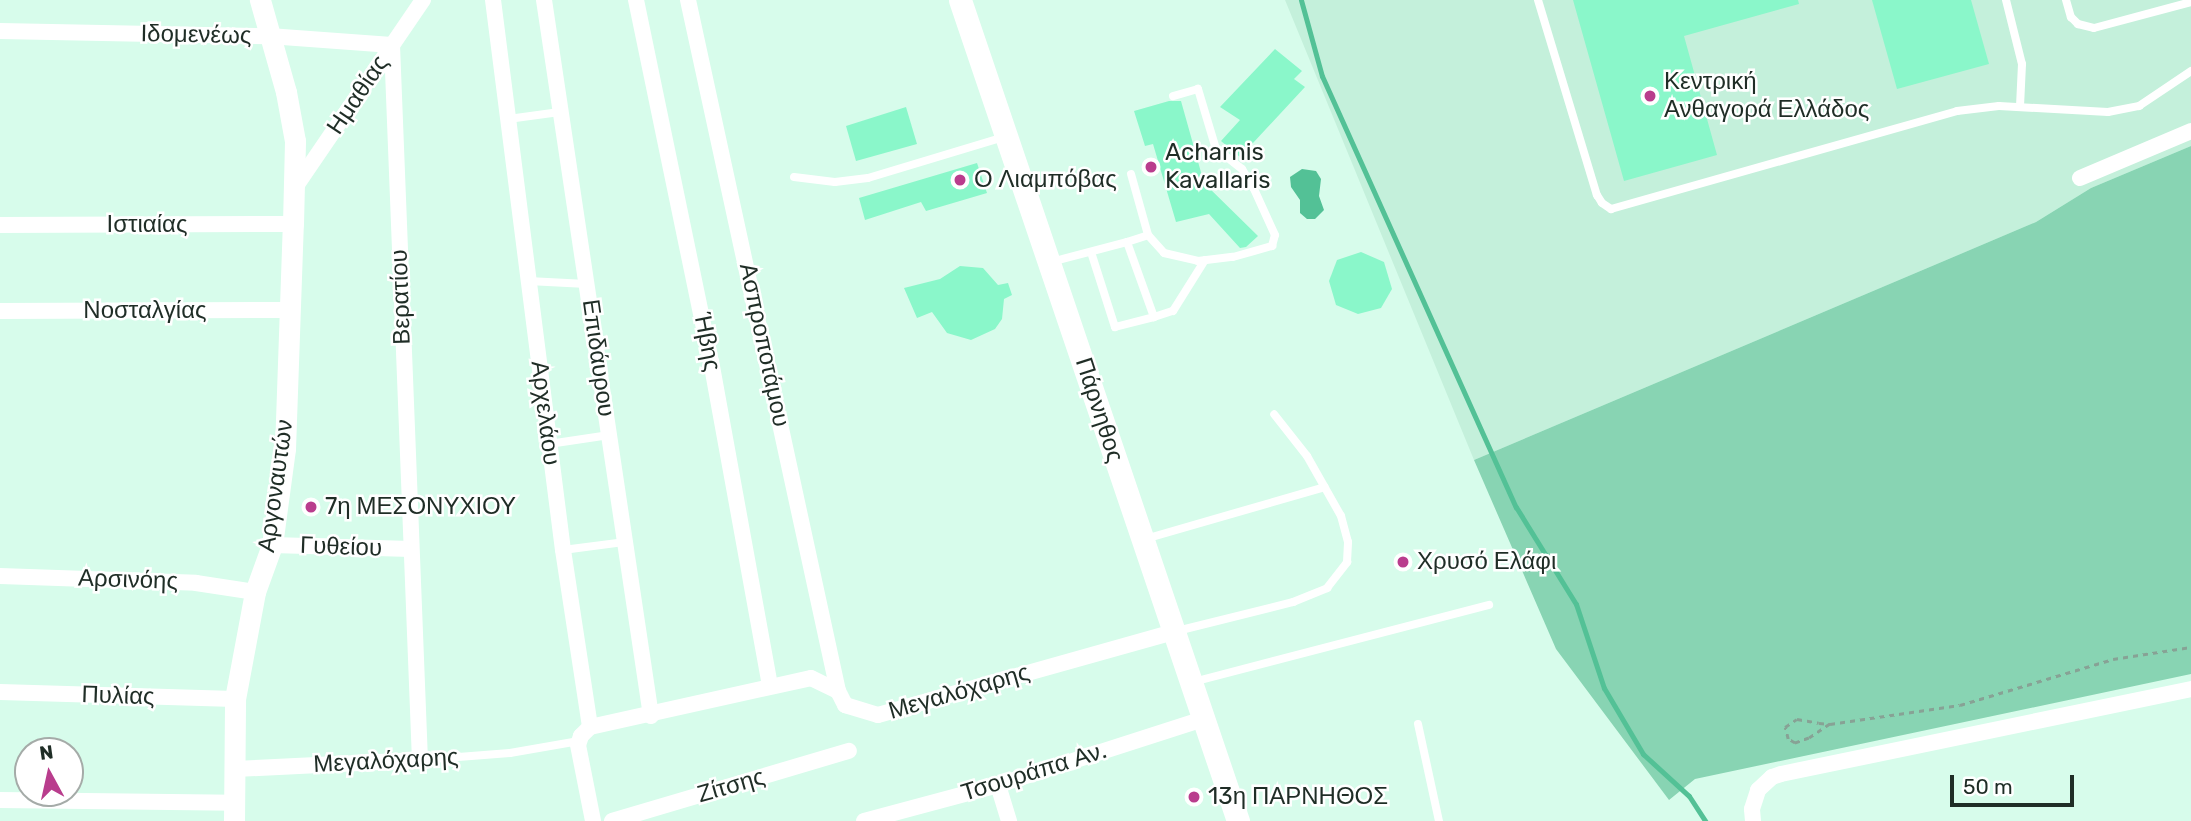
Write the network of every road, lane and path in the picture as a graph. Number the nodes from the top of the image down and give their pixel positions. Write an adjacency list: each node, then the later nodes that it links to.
1 (260, 0): 13 (street, Αργοναυτών)
2 (423, 0): 14 (street, Ημαθίας)
3 (493, 0): 19 (street, Αρχελάου)
4 (544, 0): 18 (street, Επιδάυρου)
5 (636, 0): 53 (street, Ήβης)
6 (688, 0): 55 (street, Ασπροποτάμου)
7 (960, 0): 21 (main road, Πάρνηθος)
8 (1538, 0): 17 (lane)
9 (2006, 0): 17 (lane)
10 (2066, 0): 11 (lane)
11 (2191, 2)
12 (0, 31): 13 (street, Ιδομενέως)
13 (269, 36): 14 (street, Ιδομενέως); 25 (street, Αργοναυτών)
14 (391, 45): 25 (street, Ημαθίας); 45 (street, Βερατίου)
15 (2191, 71): 17 (lane)
16 (1173, 96): 31 (lane)
17 (2020, 107)
18 (561, 112): 19 (lane); 34 (street, Επιδάυρου)
19 (508, 119): 33 (street, Αρχελάου)
20 (2191, 131): 24 (street)
21 (1007, 137): 23 (lane); 32 (main road, Πάρνηθος)
22 (1131, 174): 28 (lane)
23 (794, 177)
24 (2080, 178)
25 (293, 190): 26 (street, Αργοναυτών)
26 (293, 224): 27 (street, Ιστιαίας); 35 (street, Αργοναυτών)
27 (0, 225)
28 (1148, 235): 29 (lane); 31 (lane)
29 (1127, 242): 30 (lane); 37 (lane)
30 (1091, 252): 32 (lane); 37 (lane)
31 (1205, 260): 37 (lane)
32 (1051, 262): 42 (main road, Πάρνηθος)
33 (528, 281): 34 (lane); 40 (street, Αρχελάου)
34 (587, 284): 39 (street, Επιδάυρου)
35 (290, 310): 36 (street, Νοσταλγίας); 44 (street, Αργοναυτών)
36 (0, 311)
37 (1154, 317)
38 (1274, 414): 41 (lane)
39 (609, 435): 40 (lane); 43 (street, Επιδάυρου)
40 (549, 444): 46 (street, Αρχελάου)
41 (1325, 487): 42 (lane); 50 (lane)
42 (1142, 540): 50 (main road, Πάρνηθος)
43 (625, 542): 46 (lane); 58 (street, Επιδάυρου)
44 (272, 545): 45 (street, Γυθείου); 48 (street, Αργοναυτών)
45 (411, 549): 65 (street, Βερατίου)
46 (562, 550): 62 (street, Αρχελάου)
47 (0, 576): 48 (street, Αρσινόης)
48 (255, 592): 57 (street, Αργοναυτών)
49 (1489, 605): 52 (lane)
50 (1174, 632): 52 (main road, Πάρνηθος); 55 (street, Μεγαλόχαρης)
51 (2191, 647): 61 (path)
52 (1190, 683): 59 (main road, Πάρνηθος)
53 (770, 685): 55 (street, Μεγαλόχαρης); 58 (street, Μεγαλόχαρης)
54 (2191, 690): 76 (street)
55 (838, 691)
56 (0, 692): 57 (street, Πυλίας)
57 (235, 699): 66 (street, Αργοναυτών)
58 (651, 716): 62 (street, Μεγαλόχαρης)
59 (1203, 719): 67 (street, Τσουράπα Αν.); 74 (main road, Πάρνηθος)
60 (1418, 724): 75 (lane)
61 (1830, 724): 61 (path)
62 (590, 727): 63 (street)
63 (579, 741): 65 (lane, Μεγαλόχαρης); 70 (street)
64 (849, 751): 71 (street, Ζίτσης)
65 (420, 760): 66 (street, Μεγαλόχαρης)
66 (235, 769): 69 (street, Αργοναυτών)
67 (998, 785): 72 (street, Τσουράπα Αν.); 73 (street)
68 (0, 800): 69 (street)
69 (234, 812)
70 (593, 821)
71 (612, 821)
72 (863, 821)
73 (1009, 821)
74 (1238, 821)
75 (1439, 821)
76 (1752, 821)

